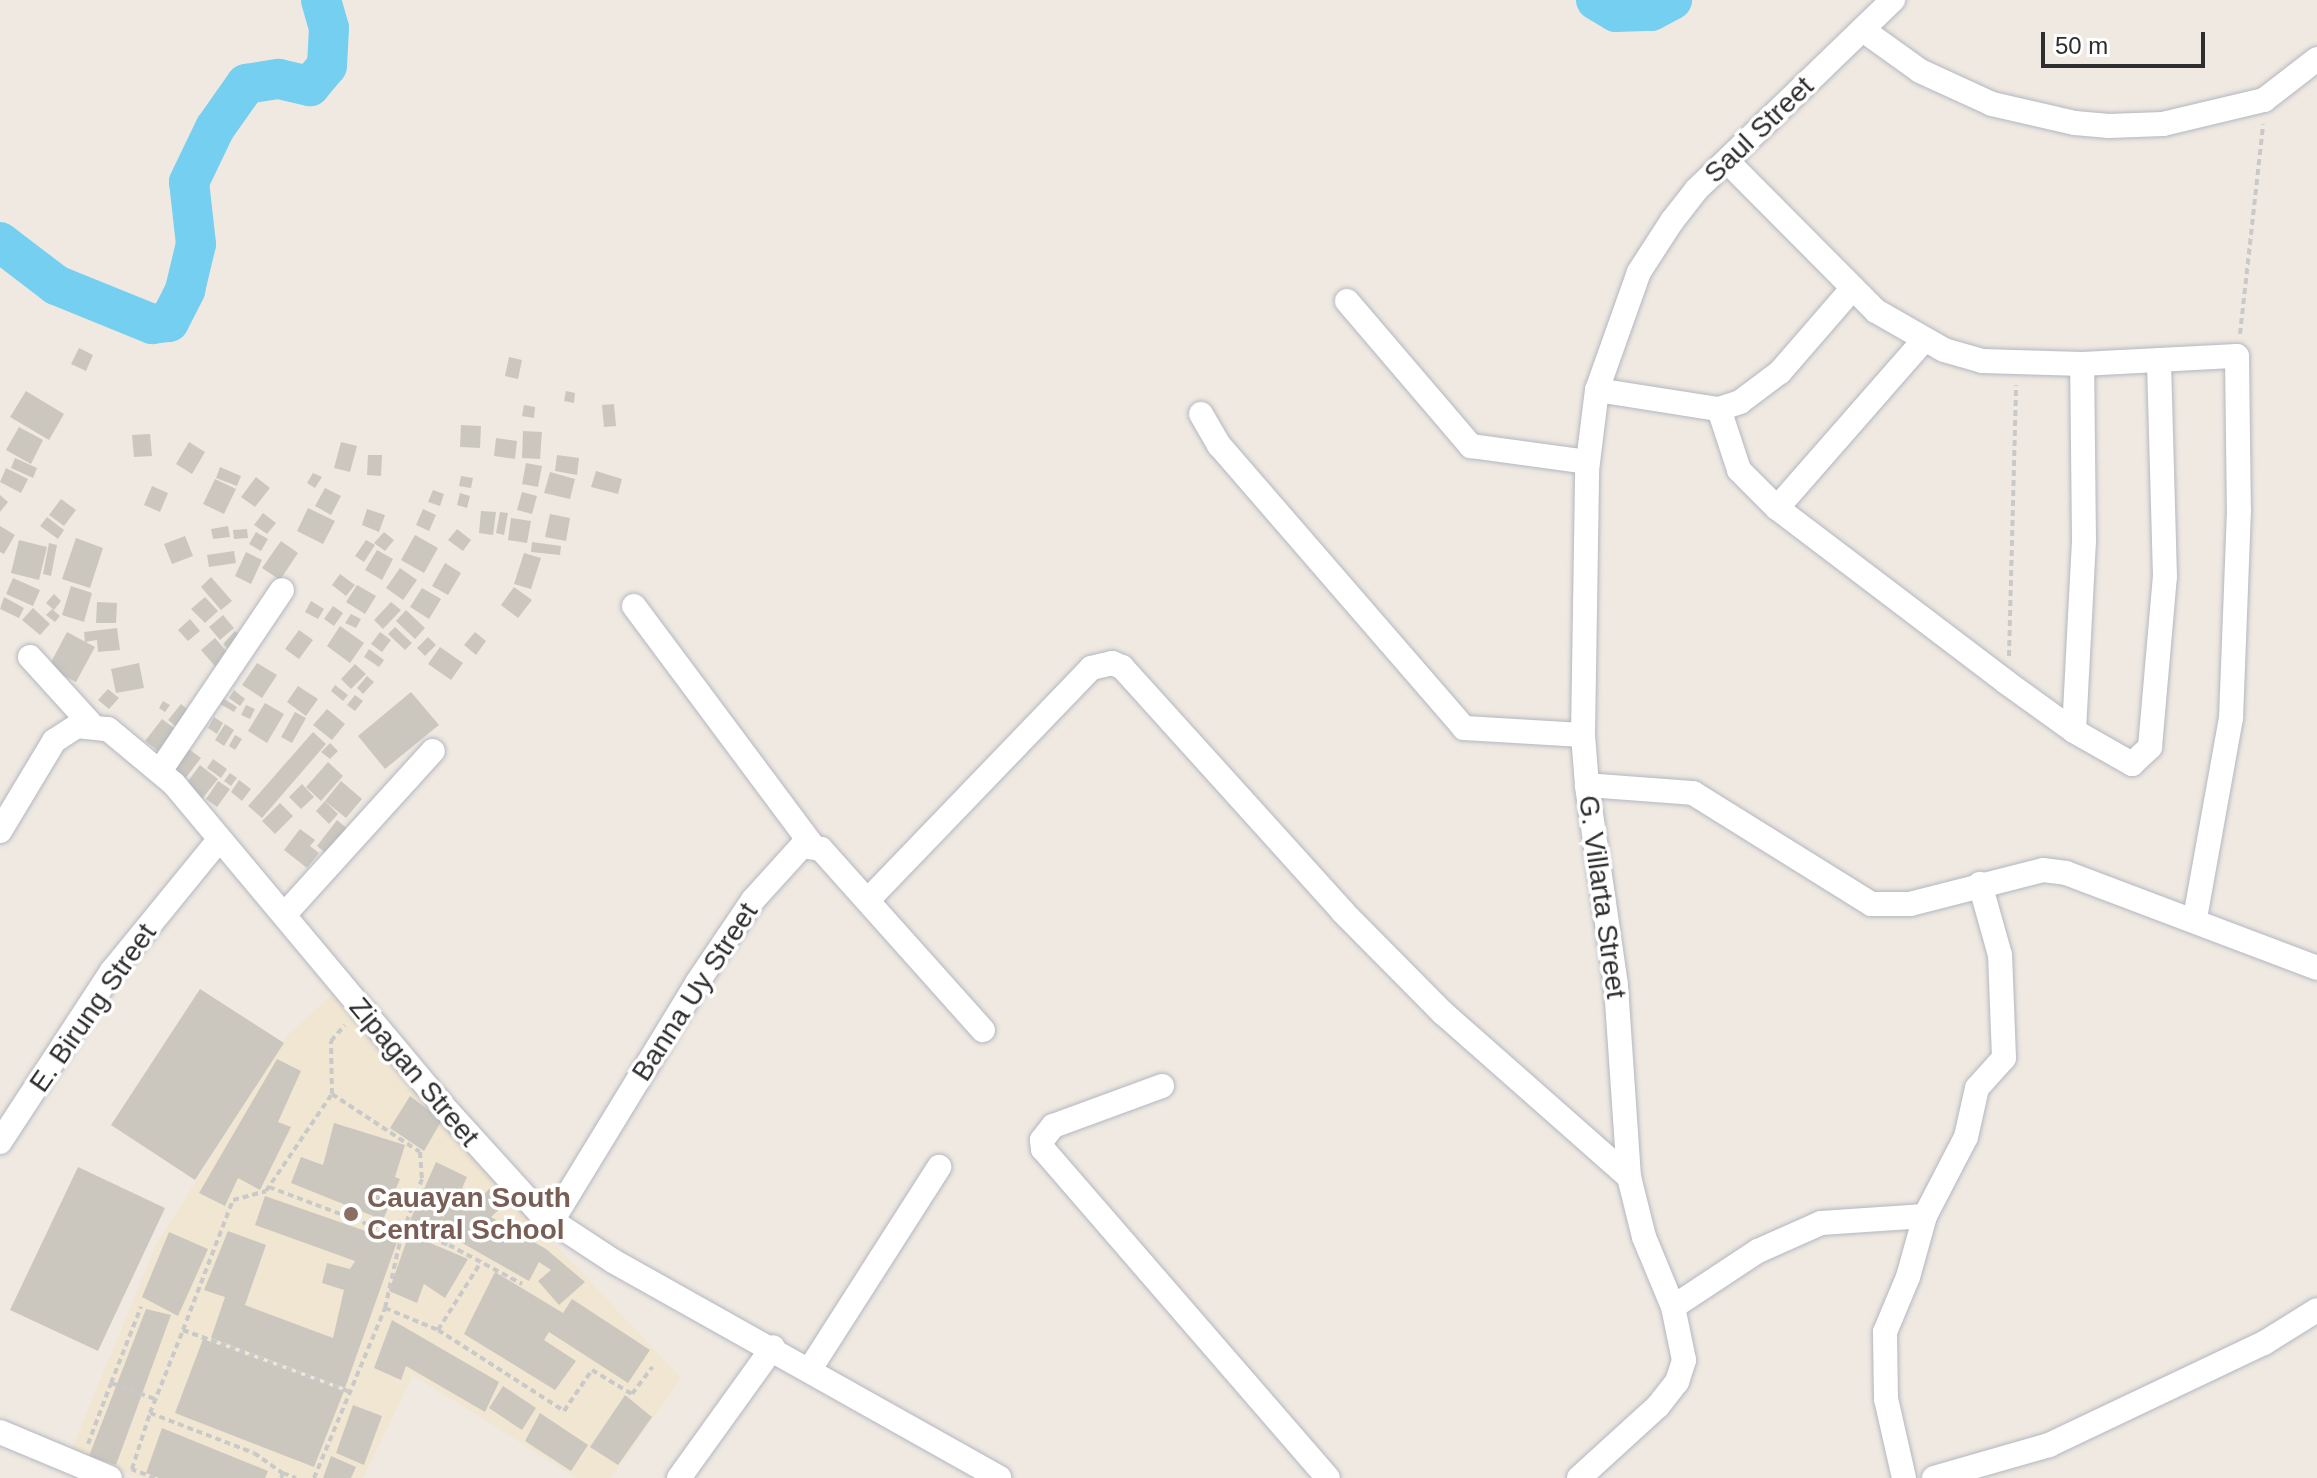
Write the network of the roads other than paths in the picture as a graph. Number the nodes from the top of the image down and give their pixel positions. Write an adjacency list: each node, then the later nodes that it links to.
1 (1893, 0): 2 (street, Saul Street)
2 (1863, 30): 3 (street); 4 (street, Saul Street)
3 (2317, 59)
4 (1727, 161): 5 (street, Saul Street); 6 (street)
5 (1639, 272): 11 (street, G. Villarta Street)
6 (1852, 289): 8 (street); 12 (street)
7 (1347, 301): 14 (street)
8 (1923, 341): 10 (street); 15 (street)
9 (2159, 360): 10 (street); 20 (street); 31 (street)
10 (2082, 364): 20 (street)
11 (1597, 390): 12 (street); 14 (street, G. Villarta Street)
12 (1719, 409): 15 (street)
13 (1201, 414): 21 (street)
14 (1588, 462): 21 (street, G. Villarta Street)
15 (1777, 508): 20 (street)
16 (282, 590): 23 (street)
17 (634, 606): 27 (street)
18 (30, 657): 19 (street)
19 (90, 723): 23 (street, Zipagan Street); 25 (street)
20 (2074, 731)
21 (1583, 735): 24 (street, G. Villarta Street)
22 (433, 751): 30 (street)
23 (160, 771): 26 (street, Zipagan Street)
24 (1587, 785): 28 (street); 37 (street, G. Villarta Street)
25 (0, 831)
26 (219, 840): 30 (street, Zipagan Street); 35 (street, E. Birung Street)
27 (812, 845): 29 (street); 39 (street, Banna Uy Street)
28 (1980, 884): 31 (street); 38 (street)
29 (868, 900): 33 (street); 37 (street)
30 (285, 914): 39 (street, Zipagan Street)
31 (2195, 919): 32 (street)
32 (2317, 968)
33 (983, 1030)
34 (1162, 1086): 48 (street)
35 (0, 1142)
36 (939, 1167): 43 (street)
37 (1629, 1177): 40 (street, G. Villarta Street)
38 (1925, 1216): 40 (street); 50 (street)
39 (552, 1221): 42 (street, Zipagan Street)
40 (1673, 1307): 49 (street, G. Villarta Street)
41 (2317, 1310): 51 (street)
42 (773, 1347): 43 (street, Zipagan Street); 46 (street)
43 (810, 1369): 47 (street, Zipagan Street)
44 (0, 1432): 45 (street)
45 (110, 1478)
46 (679, 1478)
47 (999, 1478)
48 (1328, 1478)
49 (1579, 1478)
50 (1904, 1478)
51 (1934, 1478)

